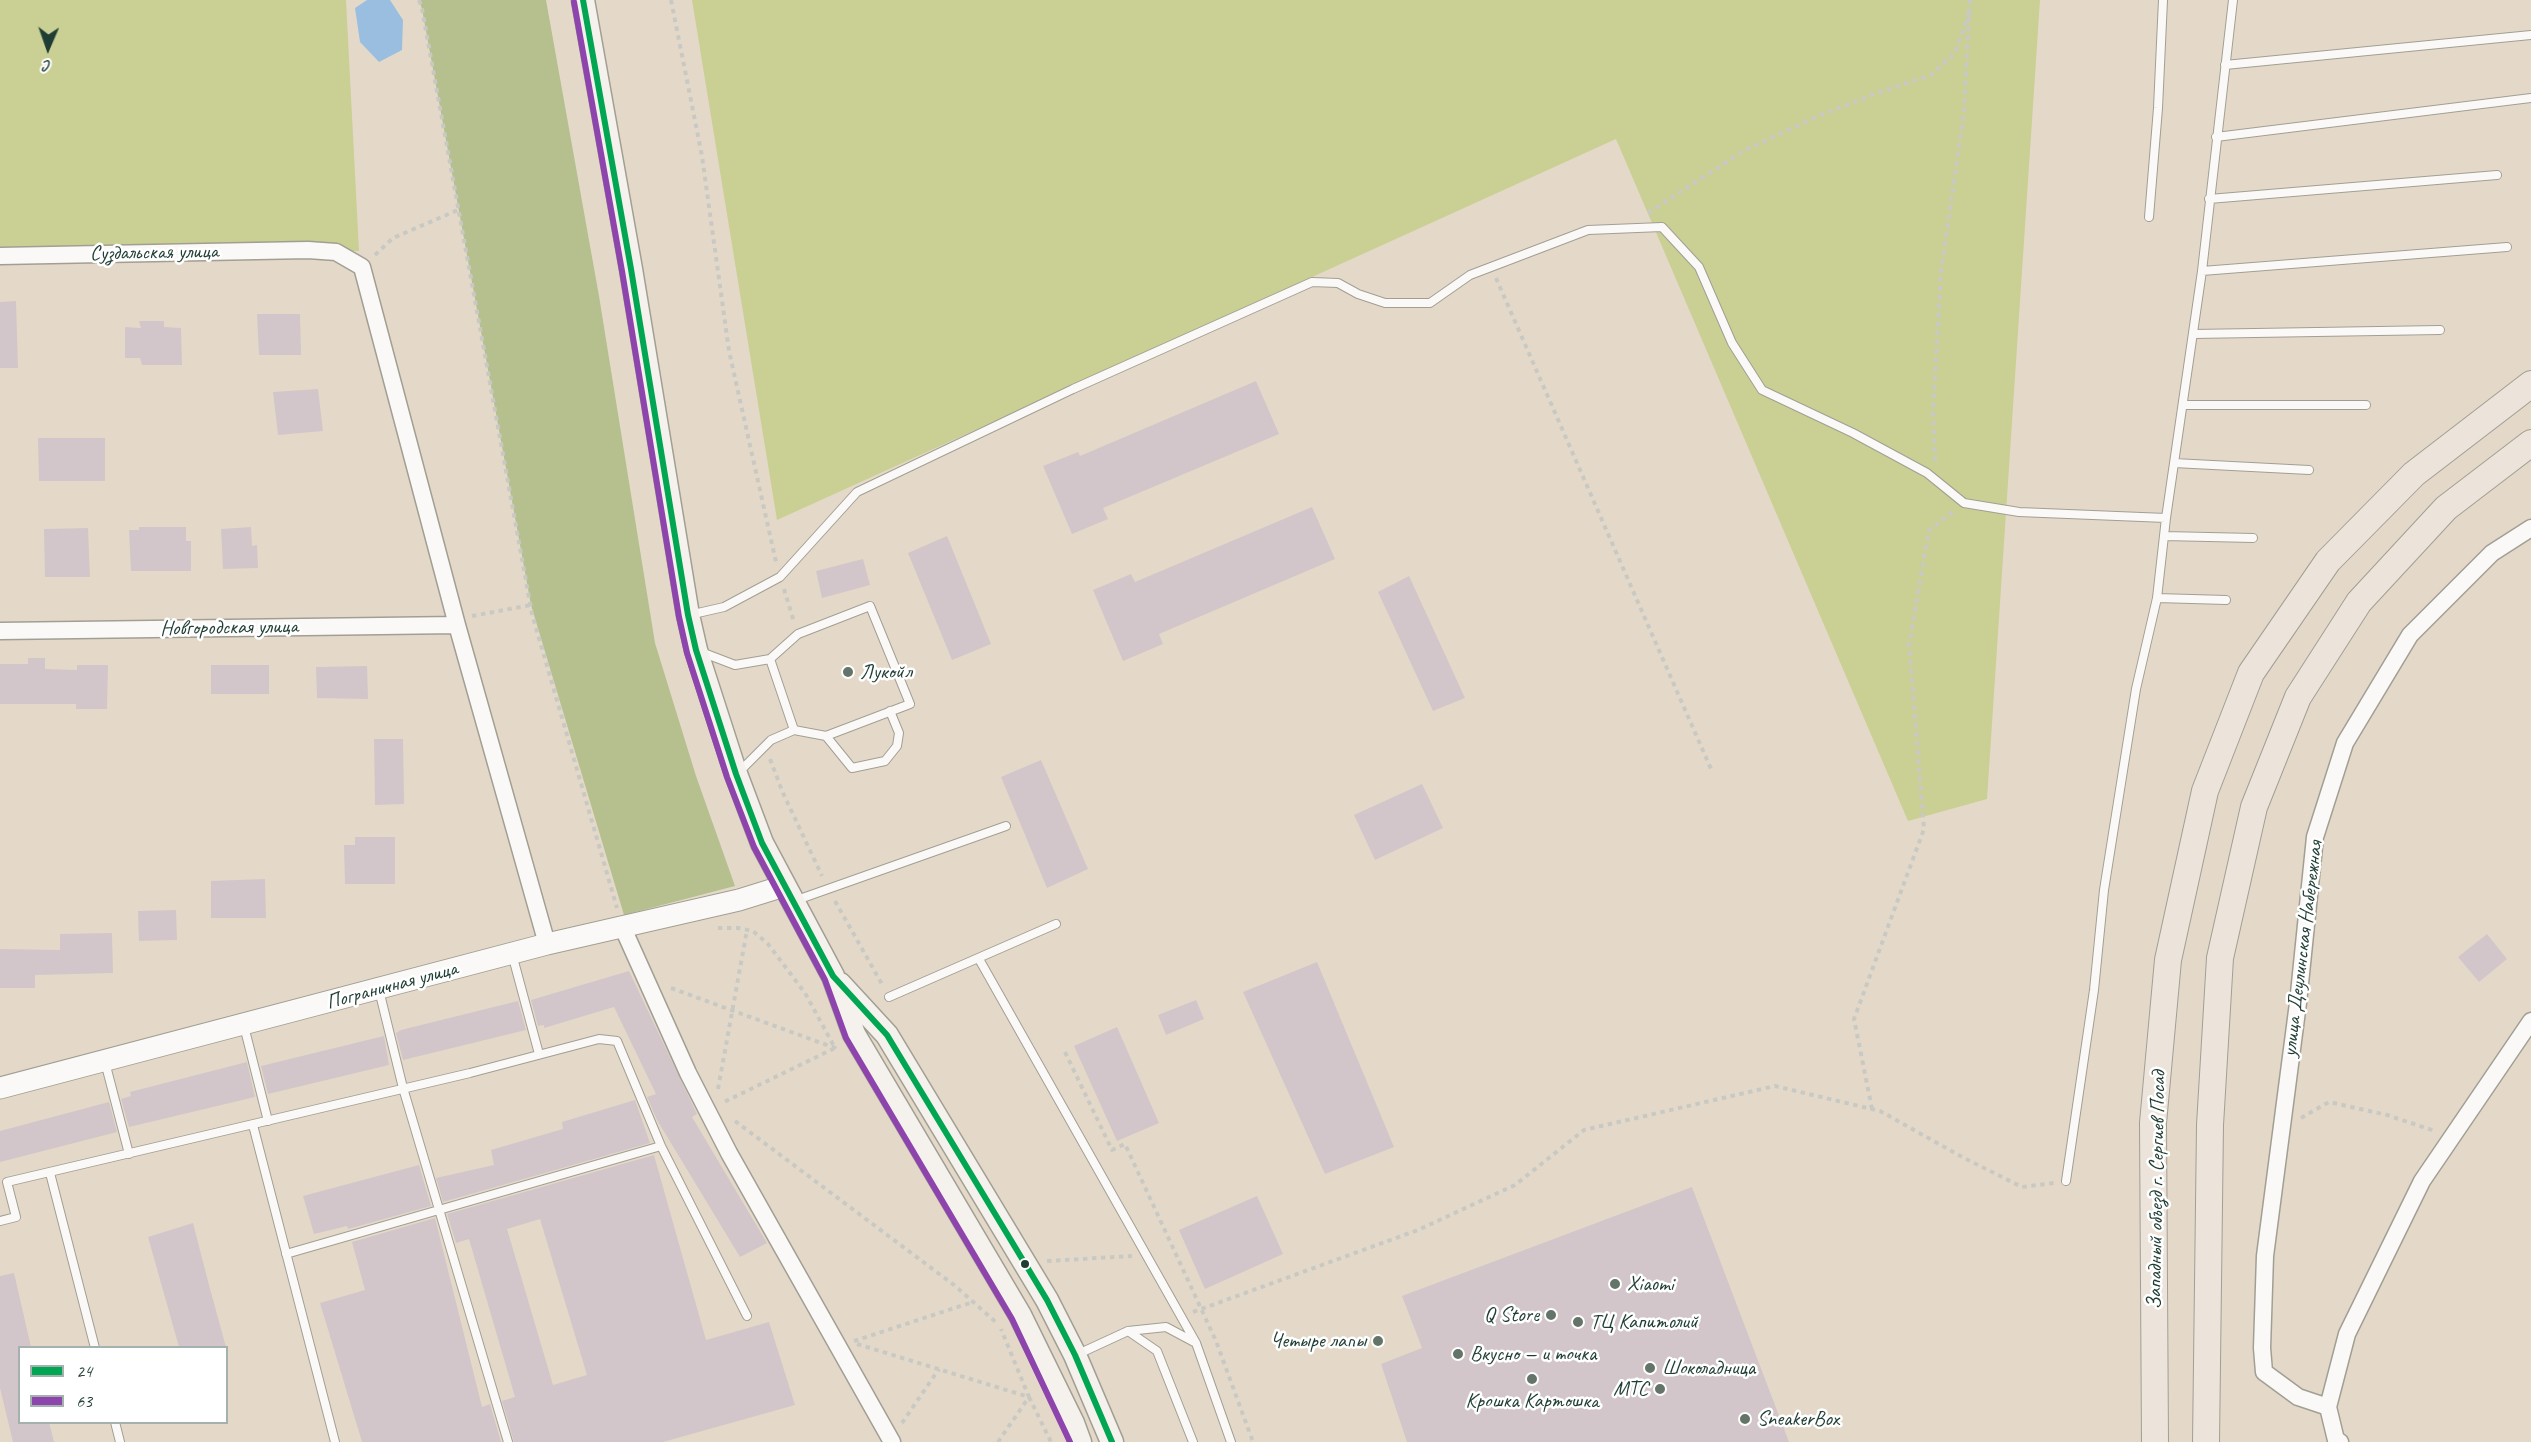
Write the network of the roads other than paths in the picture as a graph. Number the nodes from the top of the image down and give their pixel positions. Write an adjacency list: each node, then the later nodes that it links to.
1 (583, 0): 28 (main road)
2 (2163, 0): 10 (lane)
3 (2233, 0): 5 (lane)
4 (2531, 35): 5 (lane)
5 (2225, 65): 7 (lane)
6 (2531, 98): 7 (lane)
7 (2216, 137): 9 (lane)
8 (2497, 175): 9 (lane)
9 (2209, 199): 13 (lane)
10 (2149, 218)
11 (2507, 247): 13 (lane)
12 (0, 256): 29 (street, Суздальская улица)
13 (2202, 271): 15 (lane)
14 (2440, 330): 15 (lane)
15 (2193, 334): 17 (lane)
16 (2531, 384): 77 (main road, Западный объезд г. Сергиев Посад)
17 (2183, 405): 18 (lane); 20 (lane)
18 (2366, 405)
19 (2531, 443): 78 (main road)
20 (2174, 463): 21 (lane); 22 (lane)
21 (2309, 470)
22 (2166, 518): 24 (lane); 28 (lane)
23 (2531, 528): 67 (street, улица Деулинская Набережная)
24 (2164, 536): 25 (lane); 26 (lane)
25 (2253, 538)
26 (2157, 598): 27 (lane); 58 (lane)
27 (2226, 600)
28 (688, 615): 31 (main road)
29 (456, 622): 30 (street, Новгородская улица); 41 (street)
30 (0, 632)
31 (696, 650): 32 (lane); 36 (main road)
32 (770, 658): 33 (lane); 34 (lane)
33 (890, 711): 35 (lane); 35 (lane)
34 (794, 730): 35 (lane); 36 (lane)
35 (826, 736)
36 (736, 774): 38 (main road)
37 (1006, 825): 38 (lane)
38 (789, 894): 40 (street, Пограничная улица); 44 (main road)
39 (1056, 924): 43 (lane)
40 (622, 926): 41 (street, Пограничная улица); 69 (street)
41 (547, 944): 42 (street, Пограничная улица)
42 (512, 954): 45 (street, Пограничная улица); 49 (lane)
43 (979, 959): 46 (lane); 64 (lane)
44 (833, 976): 66 (main road); 73 (main road)
45 (379, 990): 48 (street, Пограничная улица); 52 (lane)
46 (889, 997)
47 (2531, 1021): 67 (street)
48 (243, 1025): 50 (street, Пограничная улица); 53 (lane)
49 (539, 1054): 52 (lane); 55 (lane)
50 (105, 1060): 51 (street, Пограничная улица); 56 (lane)
51 (0, 1088)
52 (403, 1088): 53 (lane); 59 (lane)
53 (268, 1121): 54 (lane)
54 (253, 1125): 56 (lane); 61 (lane)
55 (661, 1146): 59 (lane); 62 (lane)
56 (129, 1154): 57 (lane)
57 (50, 1173): 60 (lane); 65 (lane)
58 (2066, 1181)
59 (439, 1211): 61 (lane); 72 (lane)
60 (0, 1221)
61 (286, 1254): 71 (lane)
62 (747, 1316)
63 (1128, 1331): 64 (lane); 66 (lane); 75 (lane)
64 (1196, 1343): 76 (lane)
65 (95, 1346)
66 (1076, 1355): 74 (main road)
67 (2328, 1407): 79 (street)
68 (116, 1424): 70 (lane)
69 (891, 1441)
70 (120, 1442)
71 (335, 1442)
72 (508, 1442)
73 (1080, 1442)
74 (1112, 1442)
75 (1192, 1442)
76 (1231, 1442)
77 (2155, 1442)
78 (2206, 1442)
79 (2340, 1442)

